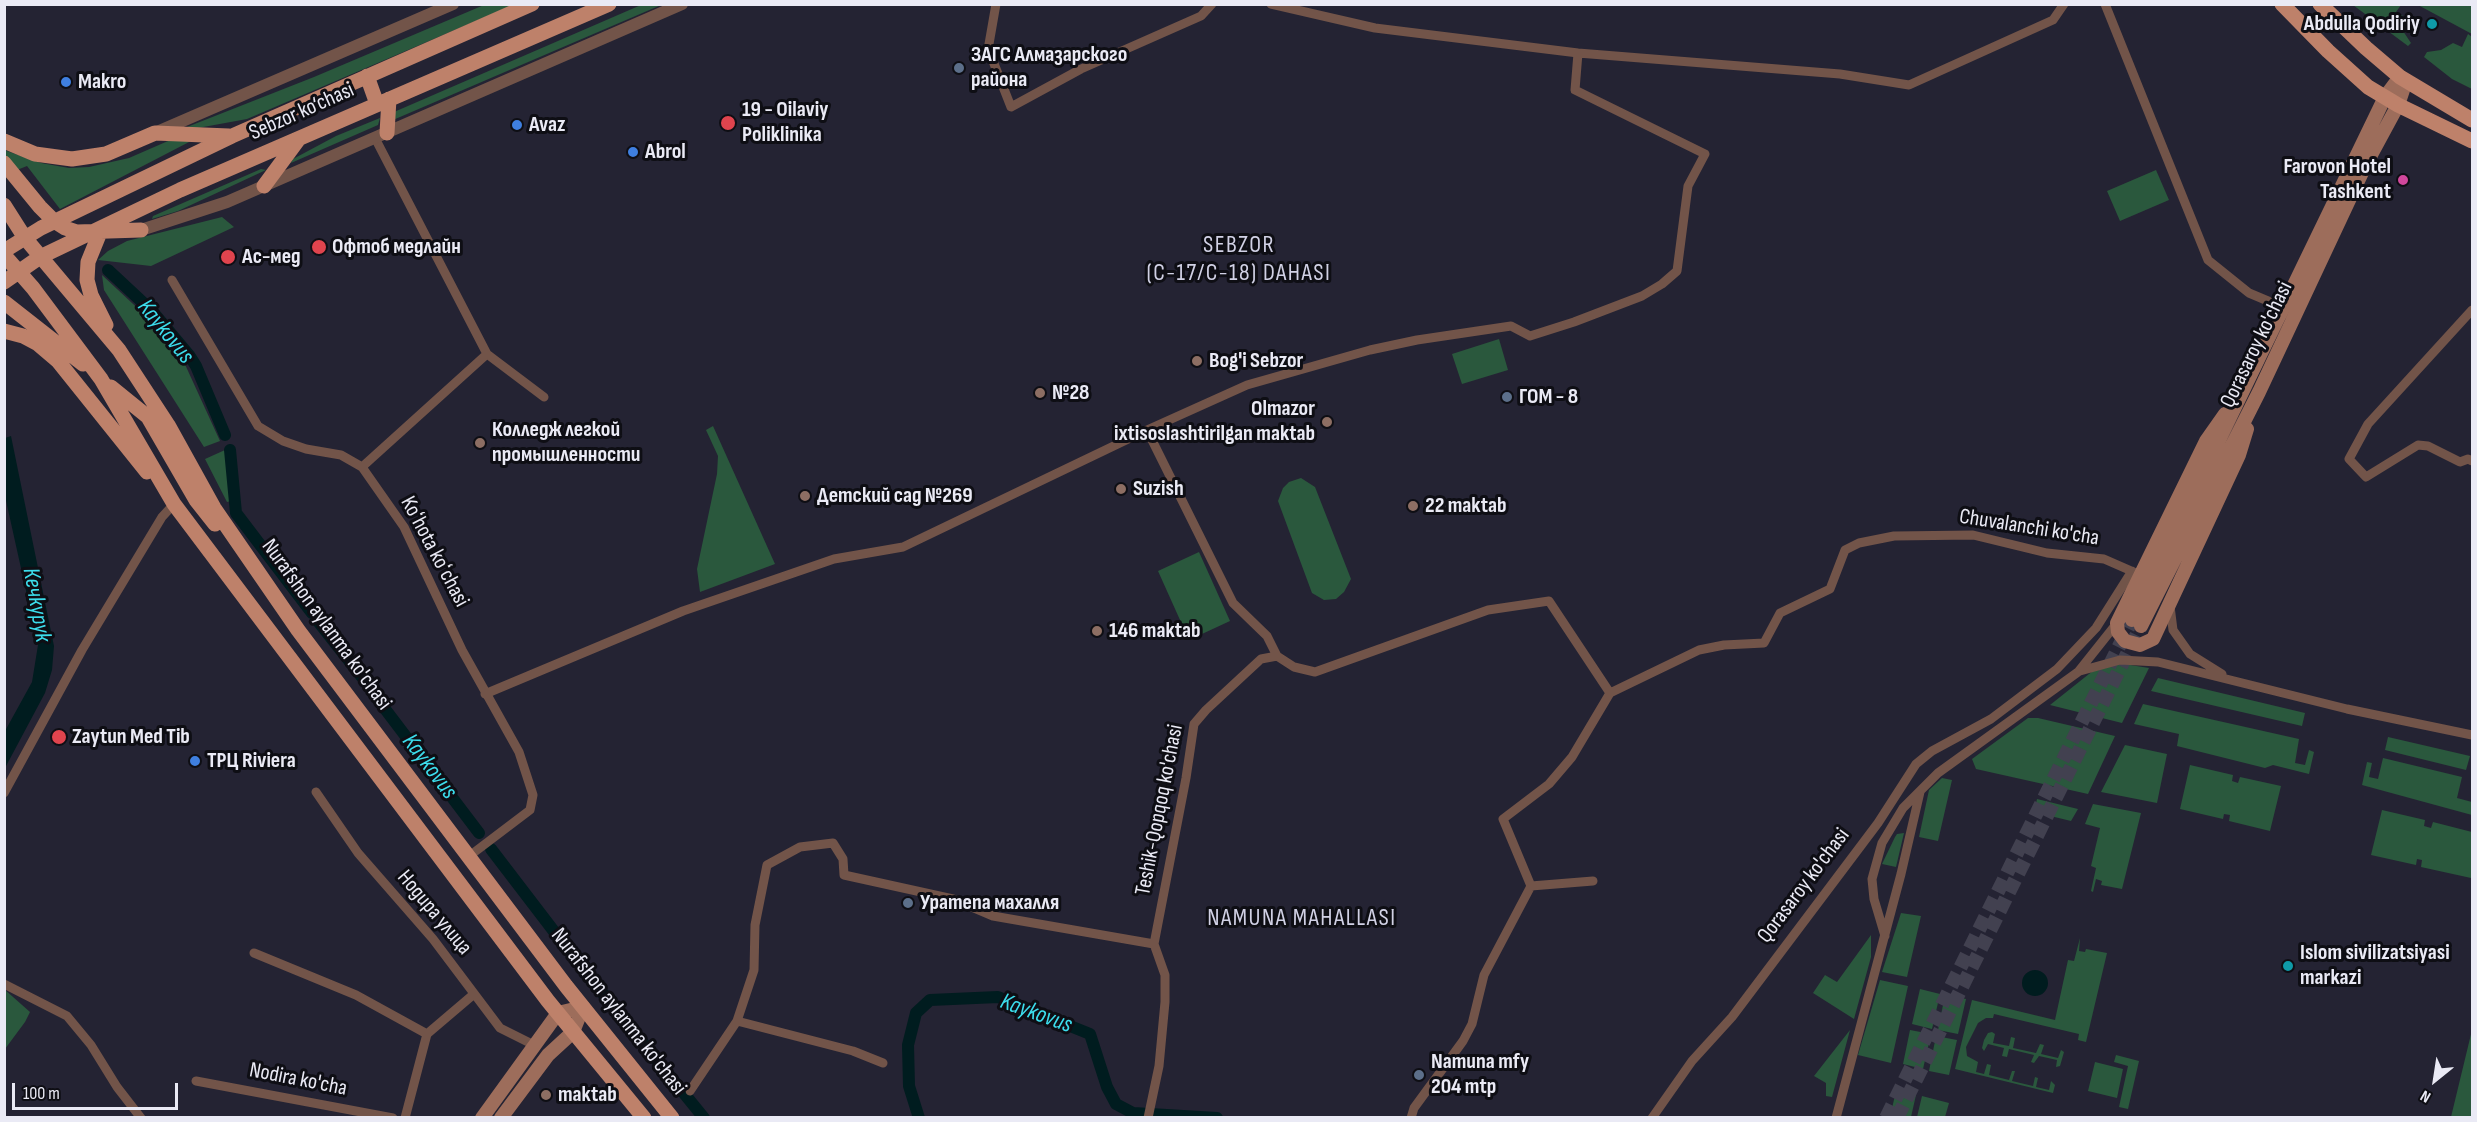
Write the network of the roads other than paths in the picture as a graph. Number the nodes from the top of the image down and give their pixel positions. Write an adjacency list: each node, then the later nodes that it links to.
1 (453, 4): 18 (street, Sebzor ko‘chasi)
2 (532, 4): 13 (main road, Sebzor ko‘chasi)
3 (609, 4): 16 (main road, Sebzor ko‘chasi)
4 (682, 4): 20 (street)
5 (996, 4): 6 (street)
6 (1212, 4)
7 (1270, 4): 12 (street)
8 (2064, 4): 12 (street)
9 (2105, 4): 39 (street)
10 (2282, 4): 15 (main road)
11 (2320, 4): 14 (main road)
12 (1578, 53): 46 (street)
13 (367, 76): 16 (main road); 19 (main road, Sebzor ko‘chasi)
14 (2403, 79): 15 (main road, Qorasaroy ko'chasi); 17 (main road)
15 (2391, 101): 23 (main road); 39 (main road, Qorasaroy ko'chasi)
16 (383, 102): 20 (main road); 21 (main road, Sebzor ko‘chasi)
17 (2472, 120)
18 (155, 133): 19 (main road); 22 (main road, Sebzor ko‘chasi)
19 (232, 136): 27 (main road, Sebzor ko‘chasi)
20 (381, 136): 25 (street); 42 (street)
21 (298, 139): 25 (main road); 28 (main road, Sebzor ko‘chasi)
22 (4, 141)
23 (2472, 141)
24 (4, 163): 27 (main road)
25 (264, 186): 29 (street)
26 (4, 205): 30 (main road, Nurafshon aylanma ko'chasi)
27 (54, 221): 28 (main road); 30 (main road, Sebzor ko‘chasi)
28 (101, 230): 29 (main road); 31 (main road); 33 (main road, Sebzor ko‘chasi)
29 (141, 230): 31 (main road)
30 (25, 238): 32 (main road, Sebzor ko‘chasi); 33 (main road, Nurafshon aylanma ko'chasi)
31 (94, 249): 41 (main road)
32 (4, 253): 34 (main road, Nurafshon aylanma ko'chasi)
33 (40, 257): 34 (main road, Sebzor ko‘chasi); 41 (main road, Nurafshon aylanma ko'chasi)
34 (19, 272): 36 (main road, Sebzor ko‘chasi); 43 (main road, Nurafshon aylanma ko'chasi)
35 (172, 280): 48 (street, Koʻhota koʻchasi)
36 (4, 282)
37 (4, 302): 43 (main road)
38 (2472, 309): 47 (street)
39 (2288, 314): 44 (main road, Qorasaroy ko'chasi)
40 (4, 331): 49 (main road)
41 (119, 350): 54 (main road, Nurafshon aylanma ko'chasi)
42 (486, 354): 45 (street); 48 (street)
43 (101, 379): 49 (main road, Nurafshon aylanma ko'chasi); 54 (main road)
44 (2253, 388): 50 (main road); 51 (main road); 53 (main road, Qorasaroy ko'chasi)
45 (544, 397)
46 (1147, 430): 55 (street); 59 (street)
47 (2472, 461)
48 (362, 468): 59 (street, Koʻhota koʻchasi)
49 (174, 504): 63 (street); 73 (main road, Nurafshon aylanma ko'chasi)
50 (2137, 574): 52 (main road); 58 (street, Chuvalanchi ko'cha); 90 (street, Qorasaroy ko'chasi)
51 (2170, 602): 52 (main road); 57 (street)
52 (2117, 623): 56 (street)
53 (2137, 623)
54 (298, 630): 64 (main road, Nurafshon aylanma ko'chasi)
55 (1277, 656): 58 (street); 68 (street, Teshik-Qopqoq ko'chasi)
56 (2078, 672): 57 (street); 61 (street)
57 (2235, 681): 60 (street)
58 (1610, 693): 66 (street)
59 (485, 694): 64 (street, Koʻhota koʻchasi)
60 (2472, 735)
61 (1921, 789): 67 (street); 67 (street)
62 (316, 792): 71 (street, Нодира улица)
63 (4, 793)
64 (468, 857): 72 (main road, Nurafshon aylanma ko'chasi)
65 (1593, 881): 66 (street)
66 (1531, 886): 89 (street)
67 (1885, 936): 91 (street)
68 (1154, 944): 74 (street); 88 (street)
69 (254, 953): 76 (street)
70 (4, 984): 81 (street)
71 (474, 994): 76 (street); 77 (street, Нодира улица)
72 (583, 1007): 73 (main road); 75 (main road); 87 (main road, Nurafshon aylanma ko'chasi)
73 (558, 1013): 75 (main road, Nurafshon aylanma ko'chasi); 77 (main road)
74 (737, 1022): 78 (street); 80 (street)
75 (573, 1032): 85 (main road); 86 (main road, Nurafshon aylanma ko'chasi)
76 (427, 1034): 83 (street)
77 (534, 1045): 84 (main road)
78 (883, 1063)
79 (196, 1081): 82 (street, Nodira ko'cha)
80 (690, 1090)
81 (141, 1118)
82 (393, 1118)
83 (405, 1118)
84 (482, 1118)
85 (501, 1118)
86 (644, 1118)
87 (672, 1118)
88 (1148, 1118)
89 (1411, 1118)
90 (1652, 1118)
91 (1836, 1118)

